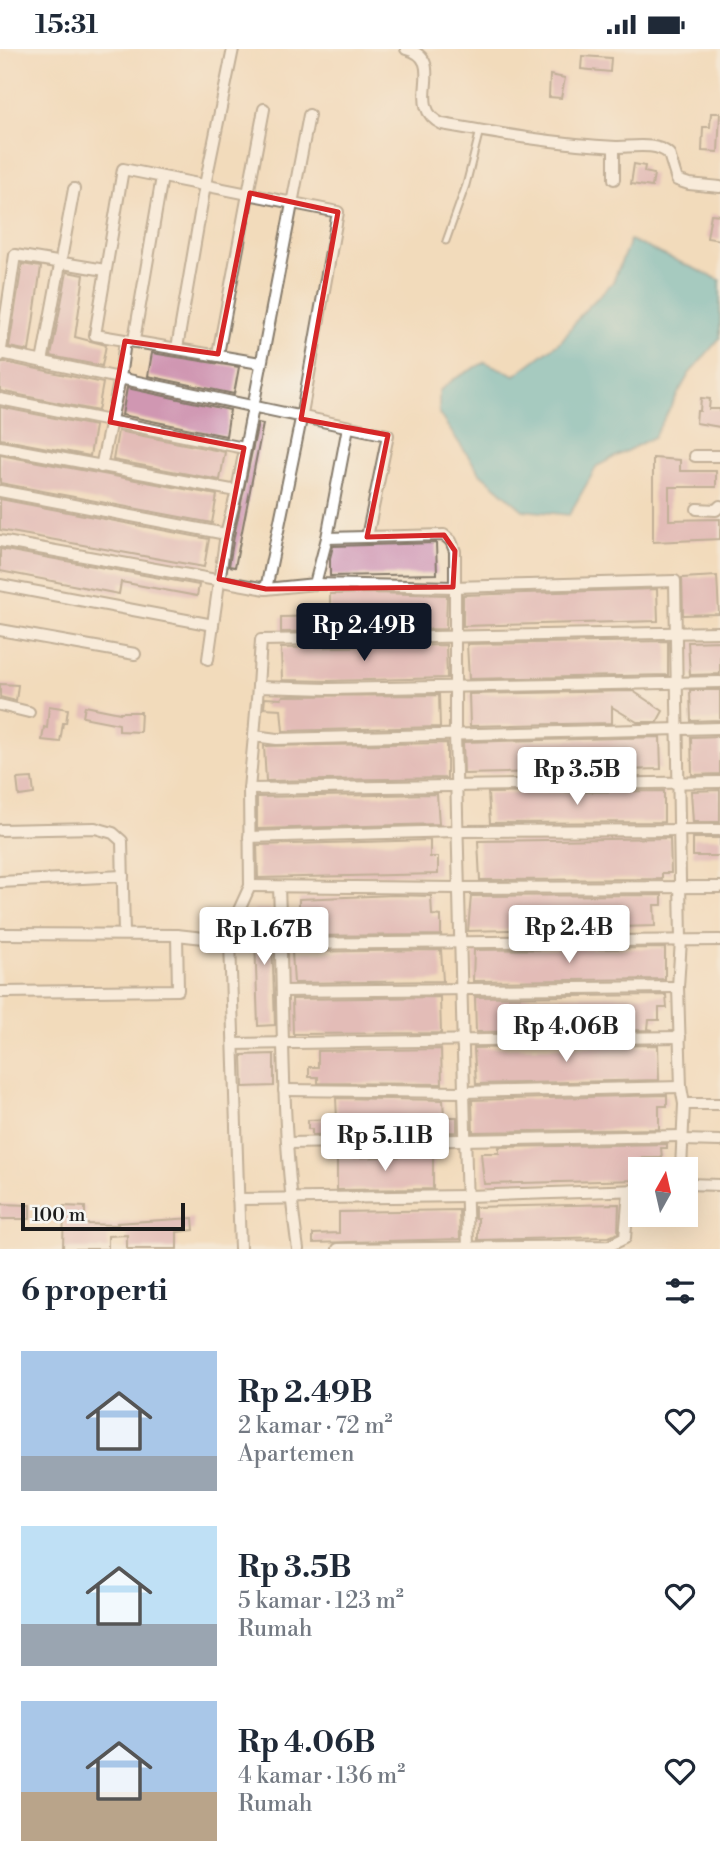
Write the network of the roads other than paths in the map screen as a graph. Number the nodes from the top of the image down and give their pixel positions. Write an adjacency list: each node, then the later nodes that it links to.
1 (233, 49): 10 (street)
2 (406, 49): 3 (street)
3 (425, 53): 6 (street)
4 (264, 109): 13 (street)
5 (309, 115): 14 (street)
6 (480, 131): 7 (street); 15 (lane)
7 (614, 146): 9 (street); 11 (street)
8 (162, 177): 10 (street); 17 (street); 18 (street)
9 (614, 179)
10 (205, 185): 13 (street); 19 (street)
11 (720, 187)
12 (74, 189): 16 (street)
13 (250, 194): 14 (street); 21 (street)
14 (291, 201): 23 (street); 27 (street)
15 (446, 241)
16 (60, 263): 17 (street); 20 (street); 22 (street)
17 (105, 270): 18 (street)
18 (130, 341): 19 (street); 24 (street)
19 (177, 348): 21 (street)
20 (0, 355): 22 (street)
21 (218, 355): 23 (street)
22 (42, 362): 24 (street)
23 (260, 363): 26 (street)
24 (120, 378): 26 (street); 28 (street)
25 (0, 399): 28 (street)
26 (252, 406): 27 (street); 31 (street)
27 (302, 419): 29 (street); 47 (street)
28 (110, 422): 31 (street); 34 (street)
29 (348, 427): 40 (street); 41 (street)
30 (0, 447): 34 (street)
31 (244, 448): 36 (street)
32 (695, 456): 33 (street)
33 (720, 456)
34 (101, 467): 36 (street)
35 (0, 491): 39 (street)
36 (237, 491): 39 (street)
37 (720, 506): 38 (street)
38 (696, 509)
39 (226, 534): 43 (street)
40 (367, 537): 41 (street); 46 (street)
41 (327, 538): 45 (street)
42 (0, 541): 43 (street)
43 (219, 579): 47 (street); 48 (street)
44 (0, 585): 48 (street)
45 (315, 585): 46 (street); 47 (street)
46 (453, 587): 50 (street); 52 (street)
47 (266, 589)
48 (213, 625): 54 (street)
49 (0, 630): 53 (street)
50 (675, 632): 51 (street); 52 (street); 56 (street)
51 (720, 632)
52 (456, 636): 57 (street); 58 (street)
53 (135, 654)
54 (208, 659)
55 (720, 682): 56 (street)
56 (675, 683): 57 (street); 61 (street)
57 (455, 686): 58 (street); 63 (street)
58 (258, 687): 64 (street)
59 (0, 705): 60 (street)
60 (29, 712)
61 (675, 728): 62 (street); 63 (street); 65 (street)
62 (720, 728)
63 (455, 734): 64 (street); 67 (street)
64 (254, 736): 68 (street)
65 (677, 782): 66 (street); 67 (street); 71 (street)
66 (720, 782)
67 (456, 786): 68 (street); 70 (street)
68 (249, 789): 73 (street)
69 (0, 829): 74 (street)
70 (457, 831): 71 (street); 73 (street); 80 (street)
71 (679, 831): 72 (street); 78 (street)
72 (720, 831)
73 (249, 837): 76 (street)
74 (123, 876): 75 (street); 82 (street)
75 (0, 881)
76 (250, 886): 77 (street); 86 (street)
77 (279, 887): 80 (street); 88 (street)
78 (680, 887): 79 (street); 80 (street); 84 (street)
79 (720, 887)
80 (458, 888): 87 (street)
81 (0, 934): 82 (street)
82 (124, 934): 83 (street)
83 (177, 935): 86 (street); 92 (street)
84 (681, 940): 85 (street); 87 (street); 89 (street)
85 (720, 940)
86 (230, 941): 96 (street)
87 (459, 941): 88 (street); 90 (street)
88 (281, 944): 91 (street)
89 (678, 987): 90 (street); 93 (street)
90 (461, 990): 91 (street); 94 (street)
91 (283, 991): 95 (street)
92 (0, 992)
93 (680, 1037): 94 (street); 97 (street)
94 (462, 1039): 95 (street); 99 (street)
95 (283, 1042): 96 (street); 98 (street)
96 (234, 1044): 112 (street)
97 (681, 1087): 99 (street); 100 (street)
98 (284, 1090): 99 (street); 105 (street)
99 (463, 1092): 103 (street)
100 (684, 1104): 101 (street); 102 (street)
101 (720, 1104)
102 (682, 1138): 103 (street); 104 (street); 106 (street)
103 (464, 1141): 105 (street); 110 (street)
104 (720, 1141)
105 (288, 1143): 111 (street)
106 (681, 1157)
107 (698, 1184): 108 (street)
108 (720, 1185)
109 (628, 1191): 110 (street)
110 (467, 1196): 111 (street); 115 (street)
111 (290, 1198): 112 (street); 117 (street)
112 (238, 1199): 116 (street)
113 (628, 1224): 114 (street)
114 (589, 1247): 115 (street)
115 (468, 1248): 118 (street)
116 (240, 1249)
117 (298, 1249)
118 (338, 1249)

